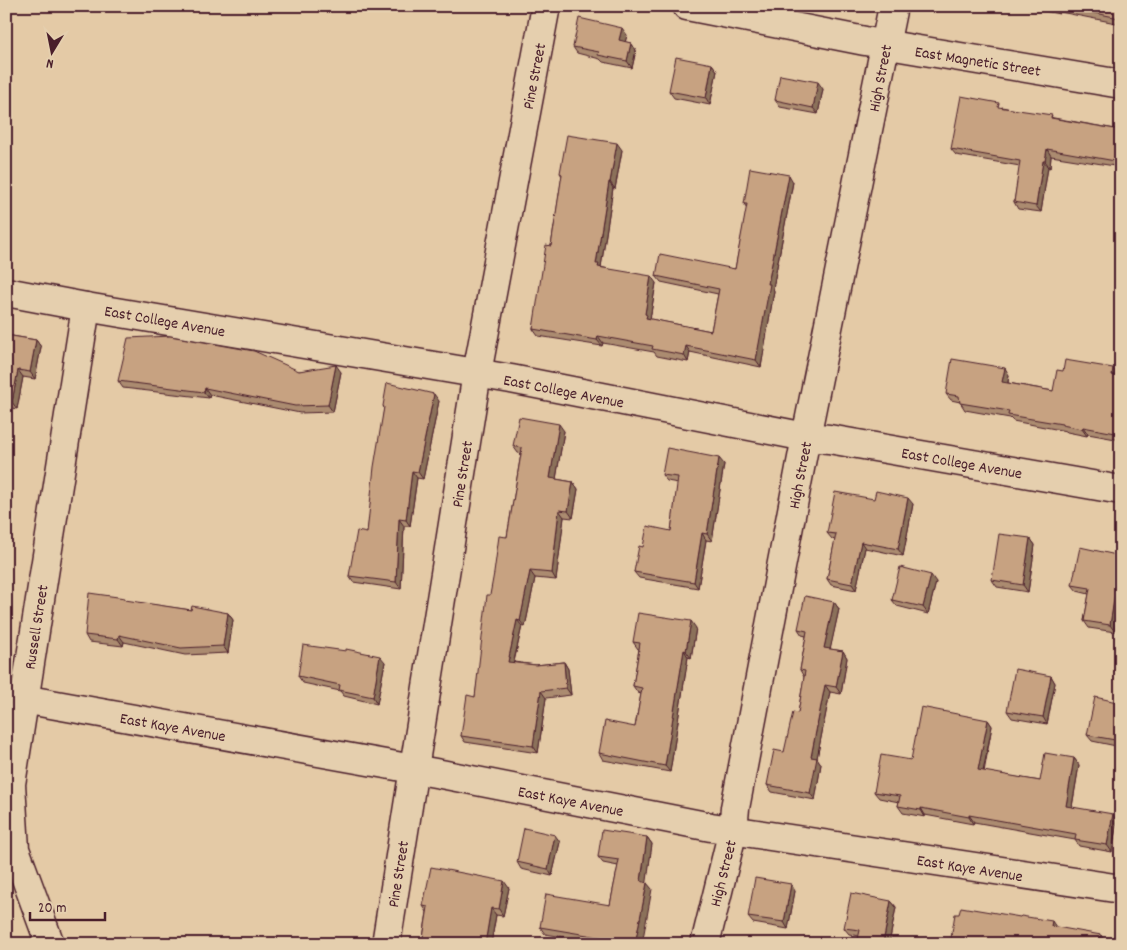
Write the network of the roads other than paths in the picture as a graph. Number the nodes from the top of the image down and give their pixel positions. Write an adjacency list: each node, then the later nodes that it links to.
1 (546, 6): 8 (street, Pine Street)
2 (687, 6): 4 (street, East Magnetic Street)
3 (893, 6): 4 (street, High Street)
4 (885, 44): 5 (street, East Magnetic Street); 9 (street, High Street)
5 (1121, 84)
6 (6, 292): 7 (street, East College Avenue)
7 (86, 307): 8 (street, East College Avenue); 11 (street, Russell Street)
8 (477, 374): 9 (street, East College Avenue); 12 (street, Pine Street)
9 (806, 437): 10 (street, East College Avenue); 13 (street, High Street)
10 (1121, 490)
11 (23, 699): 12 (street, East Kaye Avenue); 15 (street, Russell Street)
12 (414, 770): 13 (street, East Kaye Avenue); 16 (street, Pine Street)
13 (733, 830): 14 (street, East Kaye Avenue); 17 (street, High Street)
14 (1121, 889)
15 (50, 944)
16 (386, 944)
17 (705, 944)

